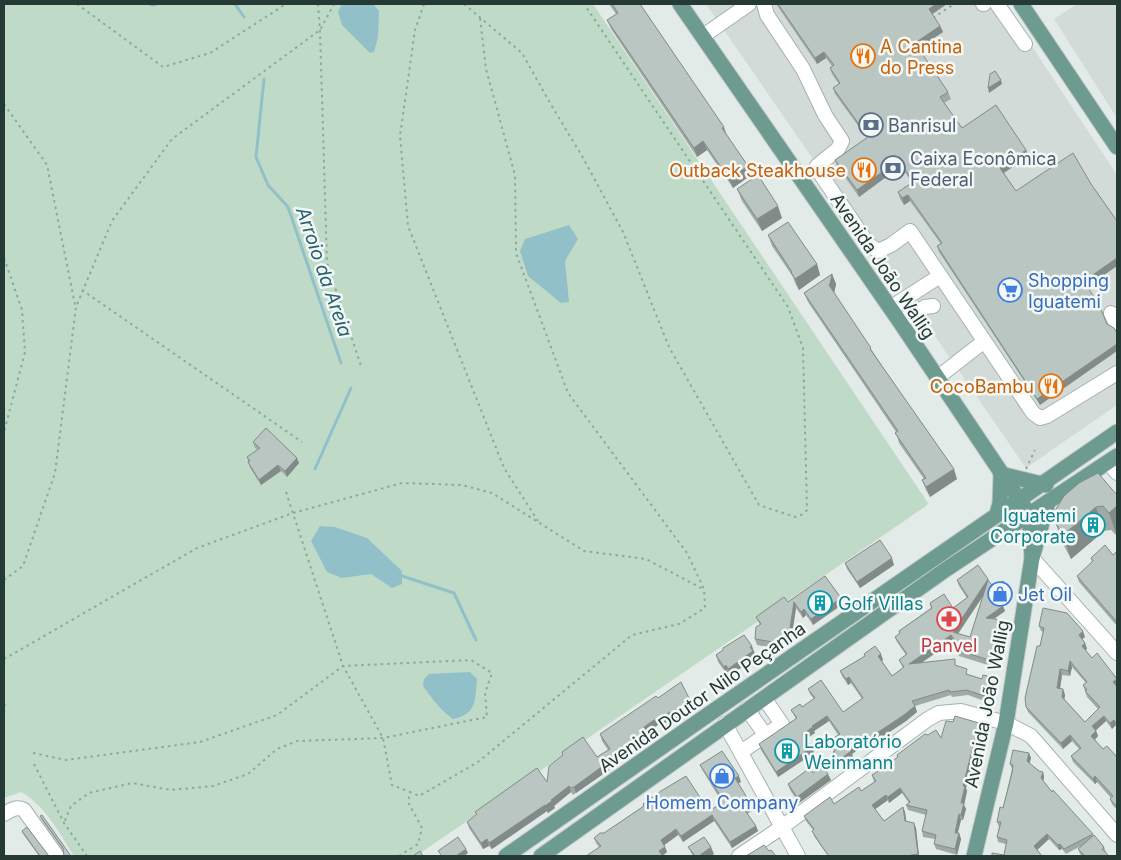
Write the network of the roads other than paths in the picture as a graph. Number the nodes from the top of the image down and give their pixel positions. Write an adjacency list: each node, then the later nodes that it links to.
1 (680, 4): 7 (main road, Avenida João Wallig)
2 (735, 4): 7 (street)
3 (750, 4): 7 (street)
4 (764, 4): 10 (street)
5 (987, 4): 8 (street)
6 (1021, 4): 9 (main road)
7 (701, 32): 12 (main road, Avenida João Wallig)
8 (1025, 44)
9 (1117, 147)
10 (940, 276): 12 (street); 15 (street)
11 (933, 306): 13 (street)
12 (890, 308): 13 (main road, Avenida João Wallig)
13 (900, 322): 16 (main road, Avenida João Wallig)
14 (978, 346): 16 (street)
15 (1117, 373)
16 (937, 378): 19 (main road, Avenida João Wallig)
17 (1117, 432): 20 (main road, Avenida Doutor Nilo Peçanha)
18 (1114, 464): 21 (main road, Avenida Doutor Nilo Peçanha)
19 (1001, 474): 20 (main road); 22 (main road, Avenida João Wallig); 24 (main road)
20 (1041, 484): 21 (main road); 22 (main road, Avenida Doutor Nilo Peçanha)
21 (1067, 490): 23 (main road, Avenida Doutor Nilo Peçanha)
22 (1019, 499): 24 (main road, Avenida Doutor Nilo Peçanha); 25 (main road, Avenida João Wallig)
23 (1048, 502): 25 (main road, Avenida Doutor Nilo Peçanha); 26 (main road, Avenida João Wallig)
24 (997, 514): 28 (main road, Avenida Doutor Nilo Peçanha)
25 (1023, 518): 26 (main road, Avenida João Wallig); 29 (main road, Avenida Doutor Nilo Peçanha)
26 (1032, 550): 27 (street); 31 (main road, Avenida João Wallig)
27 (1117, 653)
28 (737, 695): 32 (main road); 39 (main road, Avenida Doutor Nilo Peçanha)
29 (764, 698): 30 (main road, Avenida Doutor Nilo Peçanha); 33 (street)
30 (747, 709): 32 (main road, Avenida Doutor Nilo Peçanha); 33 (street)
31 (1006, 723): 36 (street); 37 (street); 43 (main road, Avenida João Wallig)
32 (725, 724): 34 (street); 40 (main road, Avenida Doutor Nilo Peçanha)
33 (766, 736): 34 (street)
34 (741, 752): 36 (street)
35 (4, 814): 38 (street)
36 (782, 827): 41 (street); 42 (street)
37 (1117, 835)
38 (56, 856)
39 (506, 856)
40 (540, 856)
41 (739, 856)
42 (798, 856)
43 (974, 856)

